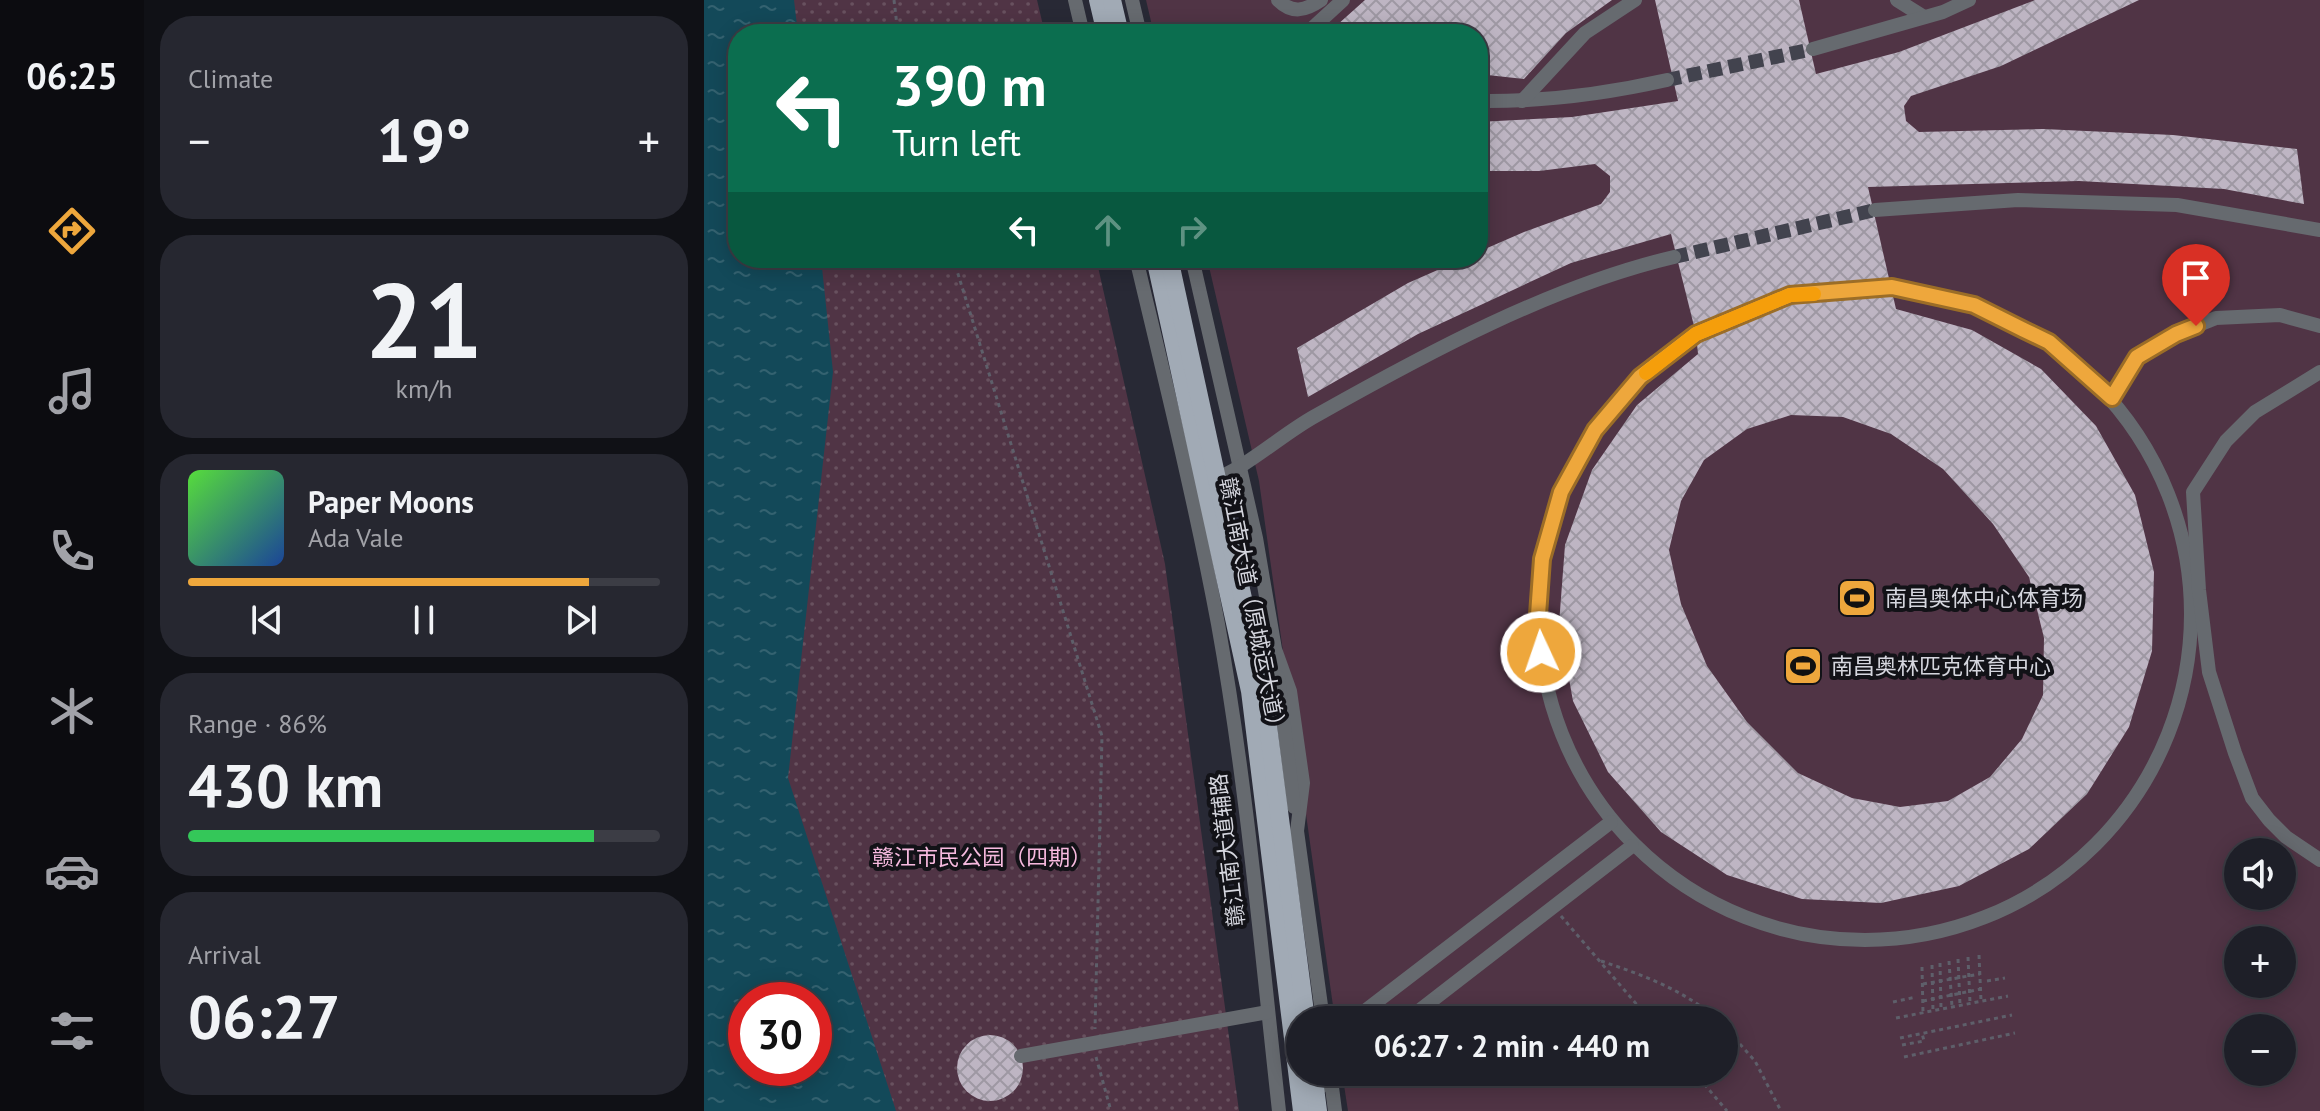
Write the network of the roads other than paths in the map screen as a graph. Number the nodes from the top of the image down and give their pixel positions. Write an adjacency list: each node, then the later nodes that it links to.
1 (1075, 0): 13 (street)
2 (1098, 0): 14 (main road)
3 (1112, 0): 15 (main road)
4 (1132, 0): 16 (street)
5 (1278, 0): 10 (street)
6 (1343, 0): 12 (street)
7 (1635, 0): 20 (street)
8 (1897, 0): 11 (street)
9 (1969, 0): 11 (street)
10 (1319, 2): 12 (street)
11 (1924, 17): 17 (street)
12 (1317, 22)
13 (1081, 24)
14 (1104, 24)
15 (1118, 24)
16 (1138, 24)
17 (1813, 49)
18 (1667, 80): 20 (street)
19 (1488, 101): 20 (street)
20 (1522, 101)
21 (1875, 210): 22 (street)
22 (2320, 230)
23 (1674, 257): 31 (street)
24 (1138, 268): 40 (street, 赣江南大道辅路)
25 (1158, 268): 32 (main road, 赣江南大道（原城运大道）)
26 (1171, 268): 32 (main road, 赣江南大道（原城运大道）)
27 (1194, 268): 31 (street)
28 (2320, 326): 30 (street)
29 (2320, 372): 35 (street)
30 (2112, 398): 33 (street); 34 (street)
31 (1240, 466): 32 (street); 37 (street)
32 (1211, 481): 36 (main road, 赣江南大道（原城运大道）); 43 (main road, 赣江南大道（原城运大道）)
33 (1611, 822): 34 (street); 38 (street)
34 (1632, 846): 39 (street)
35 (2320, 860)
36 (1304, 1006)
37 (1321, 1006)
38 (1371, 1006)
39 (1425, 1006)
40 (1268, 1012): 41 (street); 44 (street, 赣江南大道辅路)
41 (1021, 1056)
42 (1334, 1086): 45 (street)
43 (1306, 1088)
44 (1279, 1111)
45 (1335, 1111)

